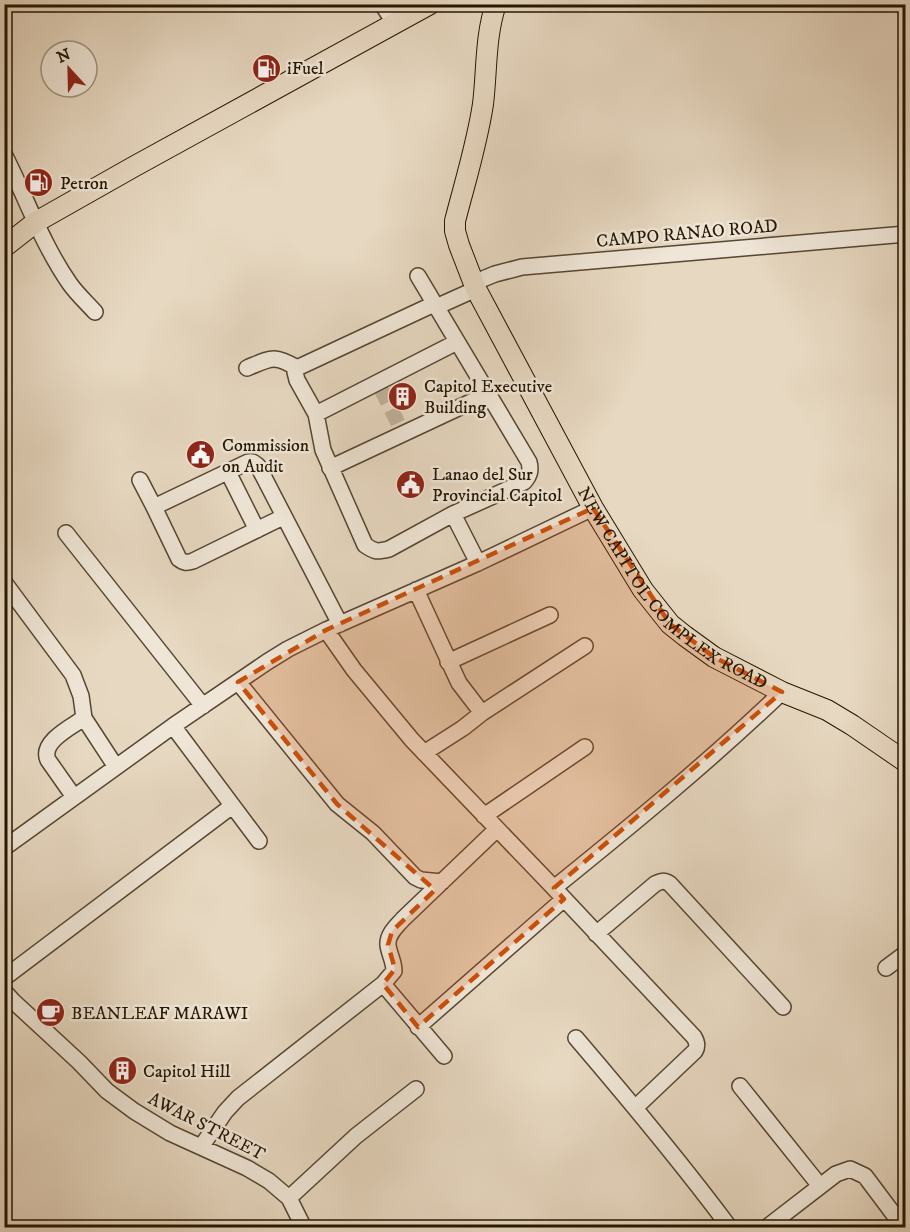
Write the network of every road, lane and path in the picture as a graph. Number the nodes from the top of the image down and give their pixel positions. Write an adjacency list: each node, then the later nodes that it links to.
1 (382, 4): 4 (street)
2 (430, 4): 4 (main road)
3 (496, 4): 10 (main road, NEW CAPITOL COMPLEX ROAD)
4 (395, 24): 6 (main road)
5 (4, 154): 6 (street)
6 (36, 222): 8 (main road); 12 (street)
7 (906, 234): 10 (street, CAMPO RANAO ROAD)
8 (4, 247)
9 (418, 276): 11 (street)
10 (474, 286): 11 (street, CAMPO RANAO ROAD); 22 (main road, NEW CAPITOL COMPLEX ROAD)
11 (435, 306): 13 (street); 15 (street, CAMPO RANAO ROAD)
12 (95, 312)
13 (457, 342): 16 (street); 17 (street)
14 (247, 368): 15 (street)
15 (297, 368): 17 (street)
16 (488, 394): 18 (street); 23 (street)
17 (316, 414): 18 (street)
18 (330, 468): 23 (street)
19 (228, 472): 21 (street); 24 (street); 25 (street)
20 (140, 480): 21 (street)
21 (154, 507): 25 (street)
22 (593, 508): 27 (street); 35 (main road, NEW CAPITOL COMPLEX ROAD)
23 (453, 514): 27 (street)
24 (283, 517): 25 (street); 31 (street)
25 (257, 530)
26 (66, 533): 36 (street)
27 (478, 563): 29 (street)
28 (4, 582): 38 (street)
29 (416, 590): 31 (street); 33 (street)
30 (550, 615): 33 (street)
31 (333, 627): 34 (street); 41 (street)
32 (585, 646): 37 (street)
33 (448, 662): 37 (street)
34 (238, 682): 36 (street); 50 (street)
35 (782, 692): 42 (main road, NEW CAPITOL COMPLEX ROAD); 51 (street)
36 (203, 706): 39 (street)
37 (482, 713): 41 (street)
38 (84, 718): 43 (street); 44 (street)
39 (173, 726): 43 (street); 45 (street)
40 (585, 747): 46 (street)
41 (424, 753): 46 (street)
42 (906, 762)
43 (116, 767): 44 (street)
44 (75, 797): 49 (street)
45 (232, 806): 48 (street); 55 (street)
46 (484, 816): 47 (street)
47 (497, 829): 50 (street); 51 (street)
48 (259, 841)
49 (4, 848)
50 (442, 882): 56 (street)
51 (559, 893): 52 (street); 59 (street)
52 (596, 934): 58 (street); 64 (street)
53 (906, 952): 54 (street)
54 (886, 968)
55 (4, 978)
56 (382, 984): 59 (street); 65 (street)
57 (4, 991): 65 (street, AWAR STREET)
58 (783, 1007)
59 (418, 1027): 61 (street)
60 (576, 1038): 64 (street)
61 (444, 1056)
62 (740, 1086): 66 (street)
63 (416, 1089): 67 (street)
64 (636, 1107): 69 (street)
65 (201, 1147): 67 (street, AWAR STREET)
66 (820, 1186): 70 (street); 71 (street)
67 (289, 1198): 68 (street, AWAR STREET)
68 (304, 1227)
69 (730, 1227)
70 (766, 1227)
71 (904, 1227)

